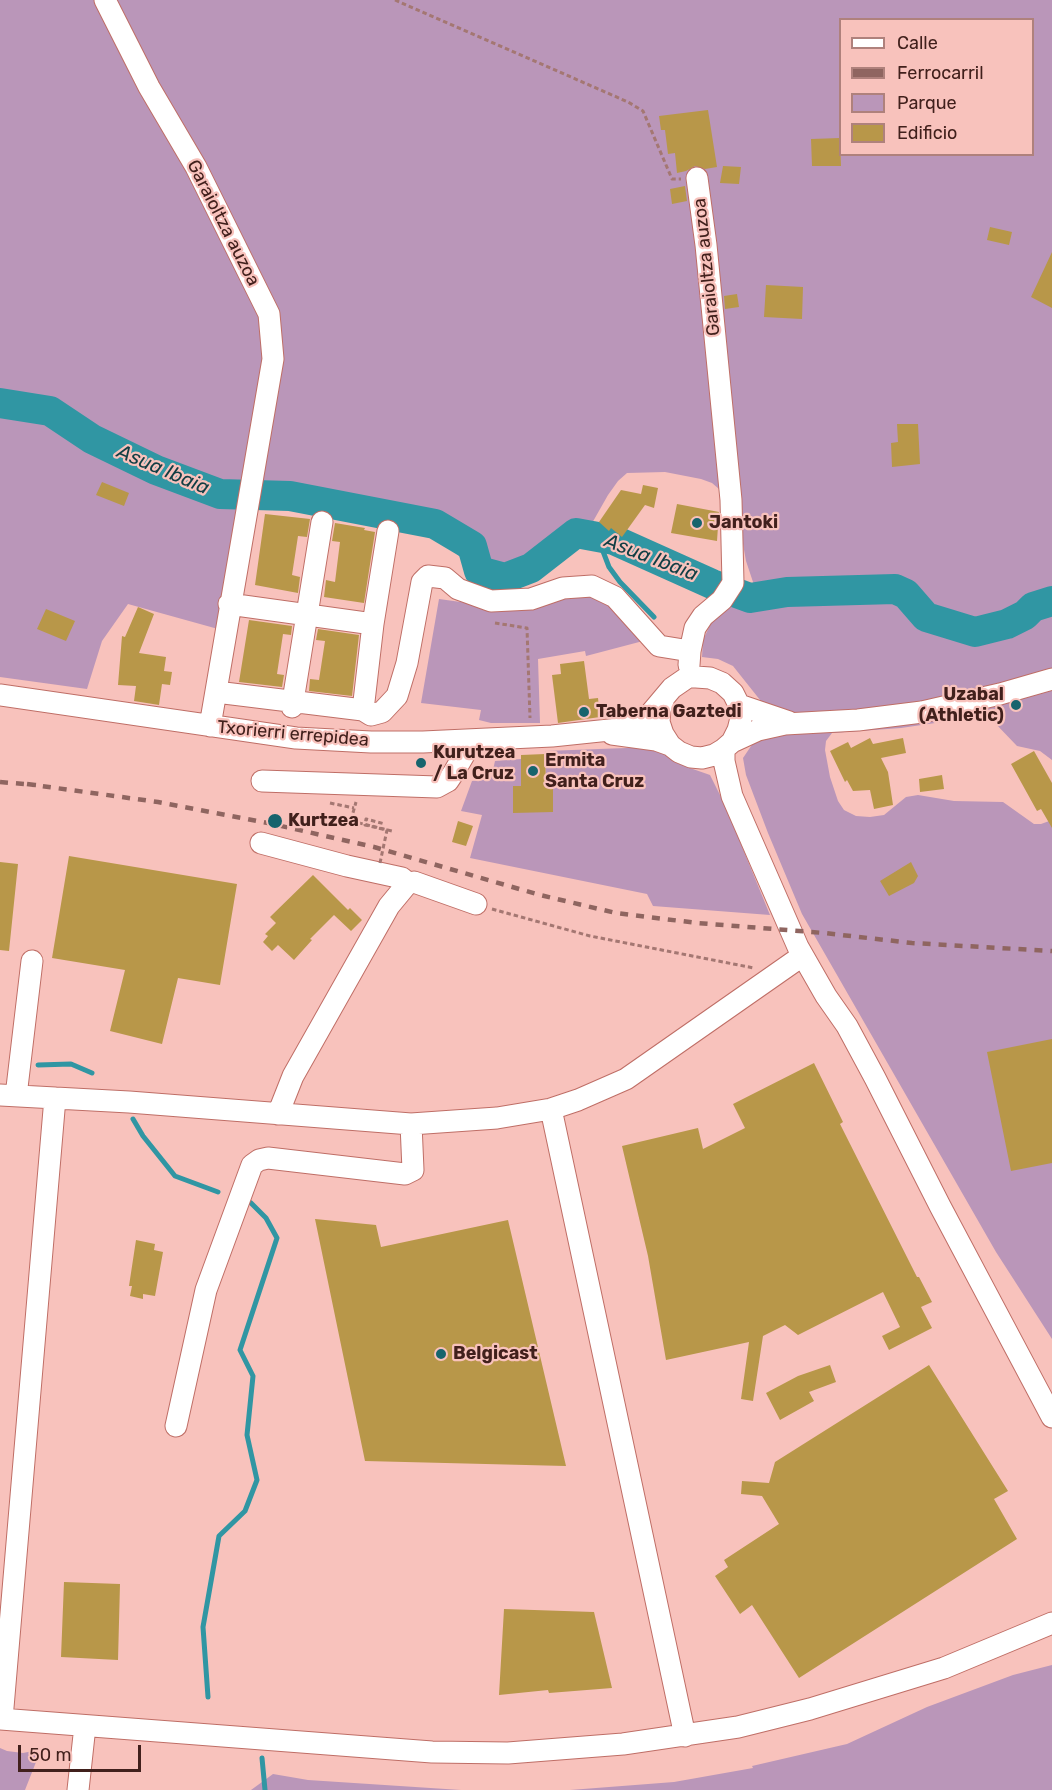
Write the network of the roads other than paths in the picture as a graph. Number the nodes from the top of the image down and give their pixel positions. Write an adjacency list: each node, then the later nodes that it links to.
1 (105, 0): 5 (street, Garaioltza auzoa)
2 (697, 178): 8 (street, Garaioltza auzoa)
3 (322, 522): 6 (street)
4 (388, 531): 7 (street)
5 (229, 604): 6 (street); 11 (street, Garaioltza auzoa)
6 (307, 615): 7 (street); 14 (street)
7 (373, 624): 16 (street)
8 (690, 651): 9 (street); 16 (street)
9 (688, 677): 13 (street, Txorierri errepidea); 15 (street)
10 (1052, 679): 17 (street)
11 (216, 692): 14 (street); 18 (street, Garaioltza auzoa)
12 (0, 695): 18 (street, Txorierri errepidea)
13 (664, 698): 19 (street, Txorierri errepidea); 21 (street)
14 (292, 704): 16 (street)
15 (739, 705): 17 (street); 22 (street)
16 (363, 710)
17 (813, 723): 22 (street)
18 (210, 726): 20 (street, Txorierri errepidea)
19 (587, 733): 20 (street, Txorierri errepidea); 21 (street, Txorierri errepidea)
20 (466, 740): 24 (street)
21 (670, 745): 23 (street, Txorierri errepidea)
22 (728, 745): 23 (street); 25 (street)
23 (702, 758): 25 (street)
24 (262, 781)
25 (732, 796): 29 (street)
26 (261, 843): 27 (street)
27 (408, 884): 28 (street); 34 (street)
28 (476, 904)
29 (802, 956): 33 (street); 36 (street)
30 (32, 961): 31 (street)
31 (8, 1096): 32 (street)
32 (55, 1098): 34 (street); 39 (street)
33 (551, 1109): 35 (street); 41 (street)
34 (278, 1114): 35 (street)
35 (411, 1124): 37 (street)
36 (1052, 1417)
37 (176, 1426)
38 (1052, 1623): 41 (street)
39 (1, 1719): 40 (street)
40 (85, 1726): 41 (street); 42 (street)
41 (685, 1736)
42 (78, 1790)

